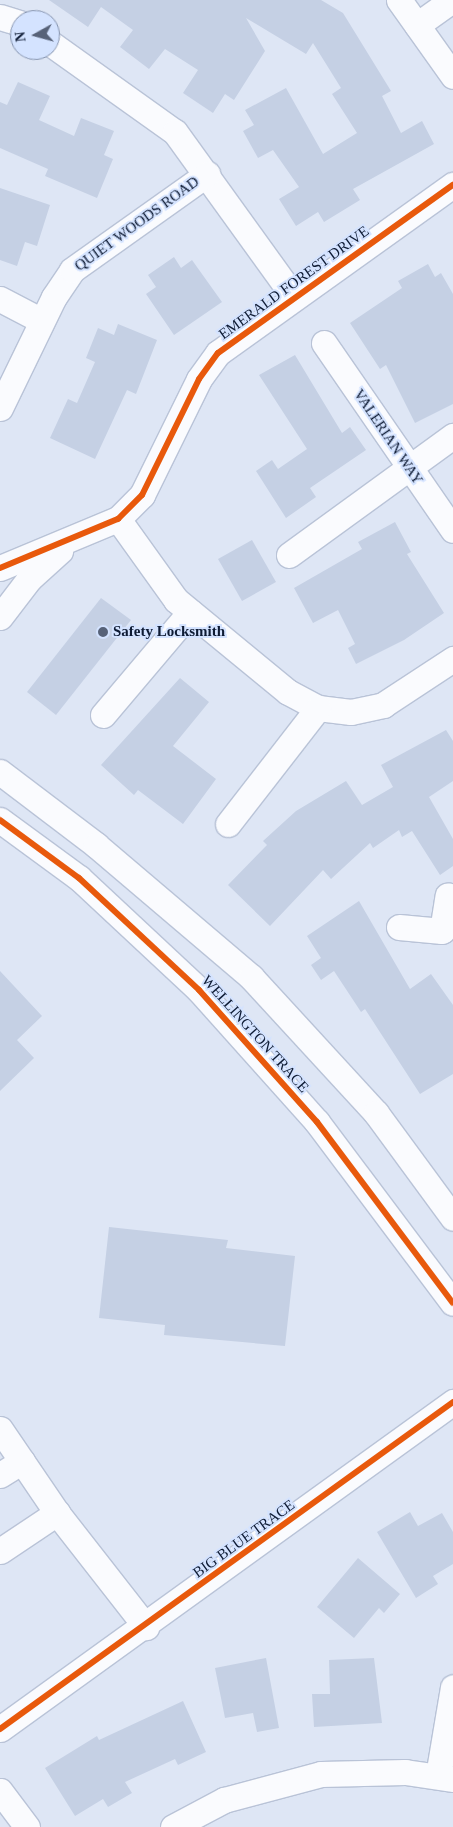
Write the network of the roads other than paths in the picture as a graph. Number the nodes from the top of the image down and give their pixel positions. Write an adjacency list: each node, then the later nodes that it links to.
1 (399, 0): 3 (street)
2 (452, 0): 3 (street)
3 (417, 25): 5 (street)
4 (60, 50): 6 (street, QUIET WOODS ROAD)
5 (453, 76)
6 (207, 174): 8 (street, QUIET WOODS ROAD); 10 (street, QUIET WOODS ROAD)
7 (453, 185): 8 (street, EMERALD FOREST DRIVE)
8 (294, 298): 15 (street, EMERALD FOREST DRIVE)
9 (0, 299): 10 (street)
10 (42, 321): 12 (street, QUIET WOODS ROAD)
11 (324, 343): 14 (street, VALERIAN WAY)
12 (0, 408)
13 (453, 436): 14 (street)
14 (410, 470): 16 (street, VALERIAN WAY); 18 (street)
15 (118, 519): 17 (street, EMERALD FOREST DRIVE); 20 (street)
16 (453, 530)
17 (74, 539): 19 (street, EMERALD FOREST DRIVE); 21 (street, EMERALD FOREST DRIVE)
18 (289, 555)
19 (0, 568)
20 (190, 612): 23 (street); 24 (street)
21 (0, 617)
22 (453, 659): 23 (street)
23 (318, 708): 27 (street)
24 (103, 715)
25 (0, 772): 31 (street, WELLINGTON TRACE)
26 (0, 820): 32 (street, WELLINGTON TRACE)
27 (228, 824)
28 (448, 895): 30 (street)
29 (400, 927): 30 (street)
30 (447, 938)
31 (453, 1218)
32 (453, 1303)
33 (453, 1402): 39 (street, BIG BLUE TRACE)
34 (0, 1429): 35 (street)
35 (22, 1461): 36 (street); 37 (street)
36 (0, 1476)
37 (57, 1513): 38 (street); 39 (street)
38 (0, 1551)
39 (146, 1627): 41 (street, BIG BLUE TRACE)
40 (453, 1688): 42 (street)
41 (0, 1729)
42 (445, 1778): 45 (street)
43 (0, 1791): 44 (street)
44 (27, 1827)
45 (173, 1827)

